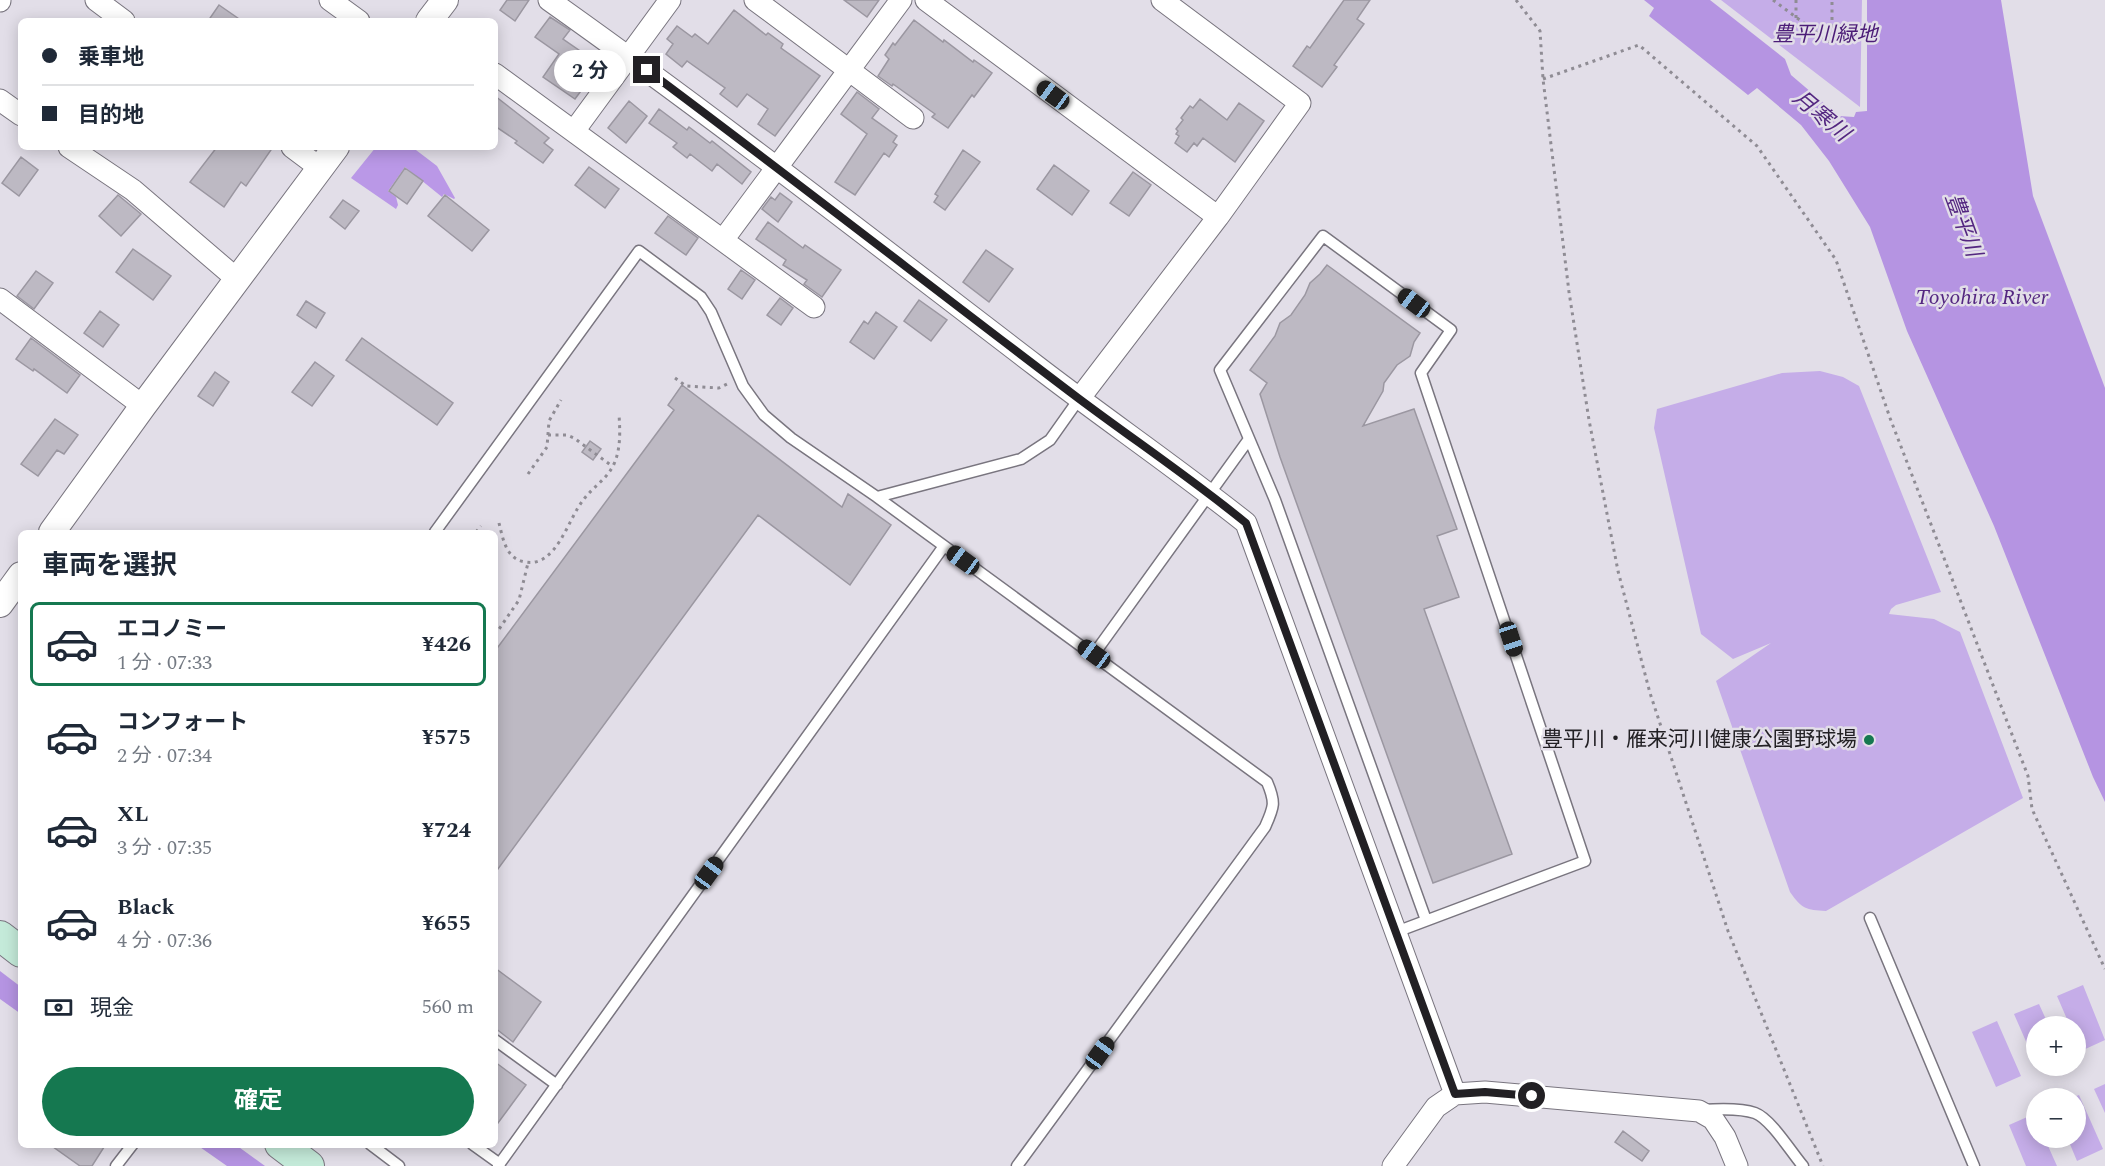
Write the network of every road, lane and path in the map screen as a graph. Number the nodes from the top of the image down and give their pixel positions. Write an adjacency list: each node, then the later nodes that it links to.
1 (96, 0): 16 (street)
2 (330, 0): 17 (street)
3 (445, 0): 18 (street)
4 (549, 0): 20 (street)
5 (670, 0): 20 (street)
6 (755, 0): 21 (street)
7 (901, 0): 21 (street)
8 (926, 0): 33 (street)
9 (1162, 0): 33 (street)
10 (1516, 0): 23 (path)
11 (1773, 0): 15 (path)
12 (1780, 0): 15 (path)
13 (1796, 0): 19 (path)
14 (1832, 0): 19 (path)
15 (1780, 5): 19 (path)
16 (120, 18)
17 (355, 18)
18 (431, 18)
19 (1796, 18)
20 (628, 56): 27 (street); 31 (street)
21 (849, 70): 26 (street); 31 (street)
22 (498, 76): 27 (street)
23 (1543, 79): 66 (path); 83 (path)
24 (0, 100): 25 (street)
25 (18, 112)
26 (913, 118)
27 (574, 130): 34 (street)
28 (73, 150): 35 (street)
29 (296, 150): 32 (street)
30 (334, 150): 32 (street)
31 (777, 167): 34 (street); 40 (street)
32 (320, 168): 35 (street)
33 (1218, 217): 40 (street)
34 (723, 240): 37 (street)
35 (238, 280): 42 (street)
36 (0, 299): 42 (street)
37 (814, 306)
38 (675, 378): 39 (path)
39 (740, 378): 49 (lane); 53 (lane)
40 (1079, 399): 48 (street); 49 (lane)
41 (561, 400): 44 (path)
42 (143, 406): 52 (street)
43 (619, 414): 46 (path)
44 (548, 435): 46 (path); 47 (path)
45 (1249, 439): 48 (lane); 62 (lane); 62 (lane)
46 (612, 466): 56 (path)
47 (528, 474)
48 (1208, 493): 60 (lane); 63 (street)
49 (877, 497): 55 (lane)
50 (498, 523): 56 (path)
51 (481, 526): 54 (path)
52 (53, 530)
53 (436, 530)
54 (478, 530)
55 (944, 546): 60 (lane); 68 (lane)
56 (528, 563): 59 (path)
57 (18, 579): 58 (street)
58 (0, 604)
59 (498, 631)
60 (1094, 654): 79 (lane)
61 (1870, 918): 84 (lane)
62 (1426, 920): 63 (lane)
63 (1396, 932): 69 (street)
64 (0, 936): 65 (main road)
65 (18, 950)
66 (2105, 969)
67 (498, 1042): 68 (lane)
68 (557, 1085): 75 (lane)
69 (1455, 1094): 70 (street); 80 (street)
70 (1696, 1111): 81 (street); 82 (lane)
71 (130, 1148): 76 (lane)
72 (285, 1148): 77 (main road)
73 (375, 1148): 78 (lane)
74 (477, 1148): 75 (lane)
75 (499, 1165)
76 (116, 1166)
77 (309, 1166)
78 (399, 1166)
79 (1017, 1166)
80 (1393, 1166)
81 (1737, 1166)
82 (1803, 1166)
83 (1823, 1166)
84 (1974, 1166)

